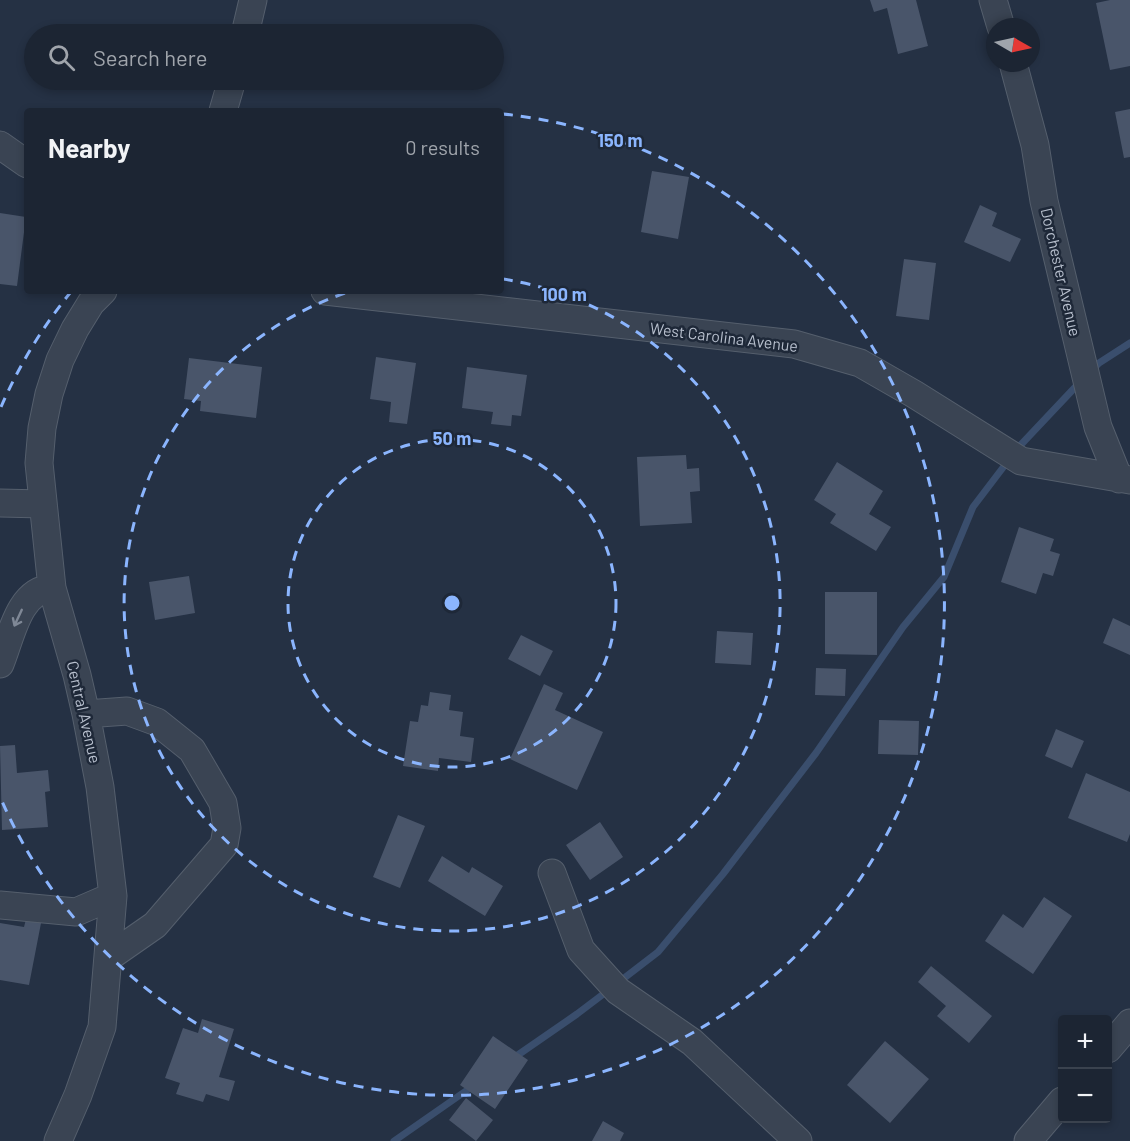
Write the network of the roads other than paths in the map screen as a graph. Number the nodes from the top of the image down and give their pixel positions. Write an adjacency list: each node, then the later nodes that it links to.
1 (253, 0): 4 (street)
2 (993, 0): 3 (street)
3 (998, 18)
4 (247, 24)
5 (1015, 72): 12 (street, Dorchester Avenue)
6 (229, 90): 7 (street)
7 (224, 108)
8 (0, 145): 9 (street)
9 (24, 162)
10 (100, 294): 14 (street, Central Avenue)
11 (352, 294): 12 (street, West Carolina Avenue)
12 (1124, 479)
13 (0, 503): 14 (street)
14 (43, 504): 15 (street, Central Avenue)
15 (52, 588): 16 (street, one-way to 16); 17 (street, Central Avenue)
16 (0, 664)
17 (86, 714): 19 (street, Central Avenue); 21 (street)
18 (552, 873): 26 (street)
19 (113, 896): 20 (street); 21 (street, Central Avenue)
20 (0, 905)
21 (109, 957): 25 (street, Central Avenue)
22 (1130, 1023): 23 (street)
23 (1112, 1043)
24 (1058, 1106): 27 (street)
25 (58, 1141)
26 (798, 1141)
27 (1028, 1141)

